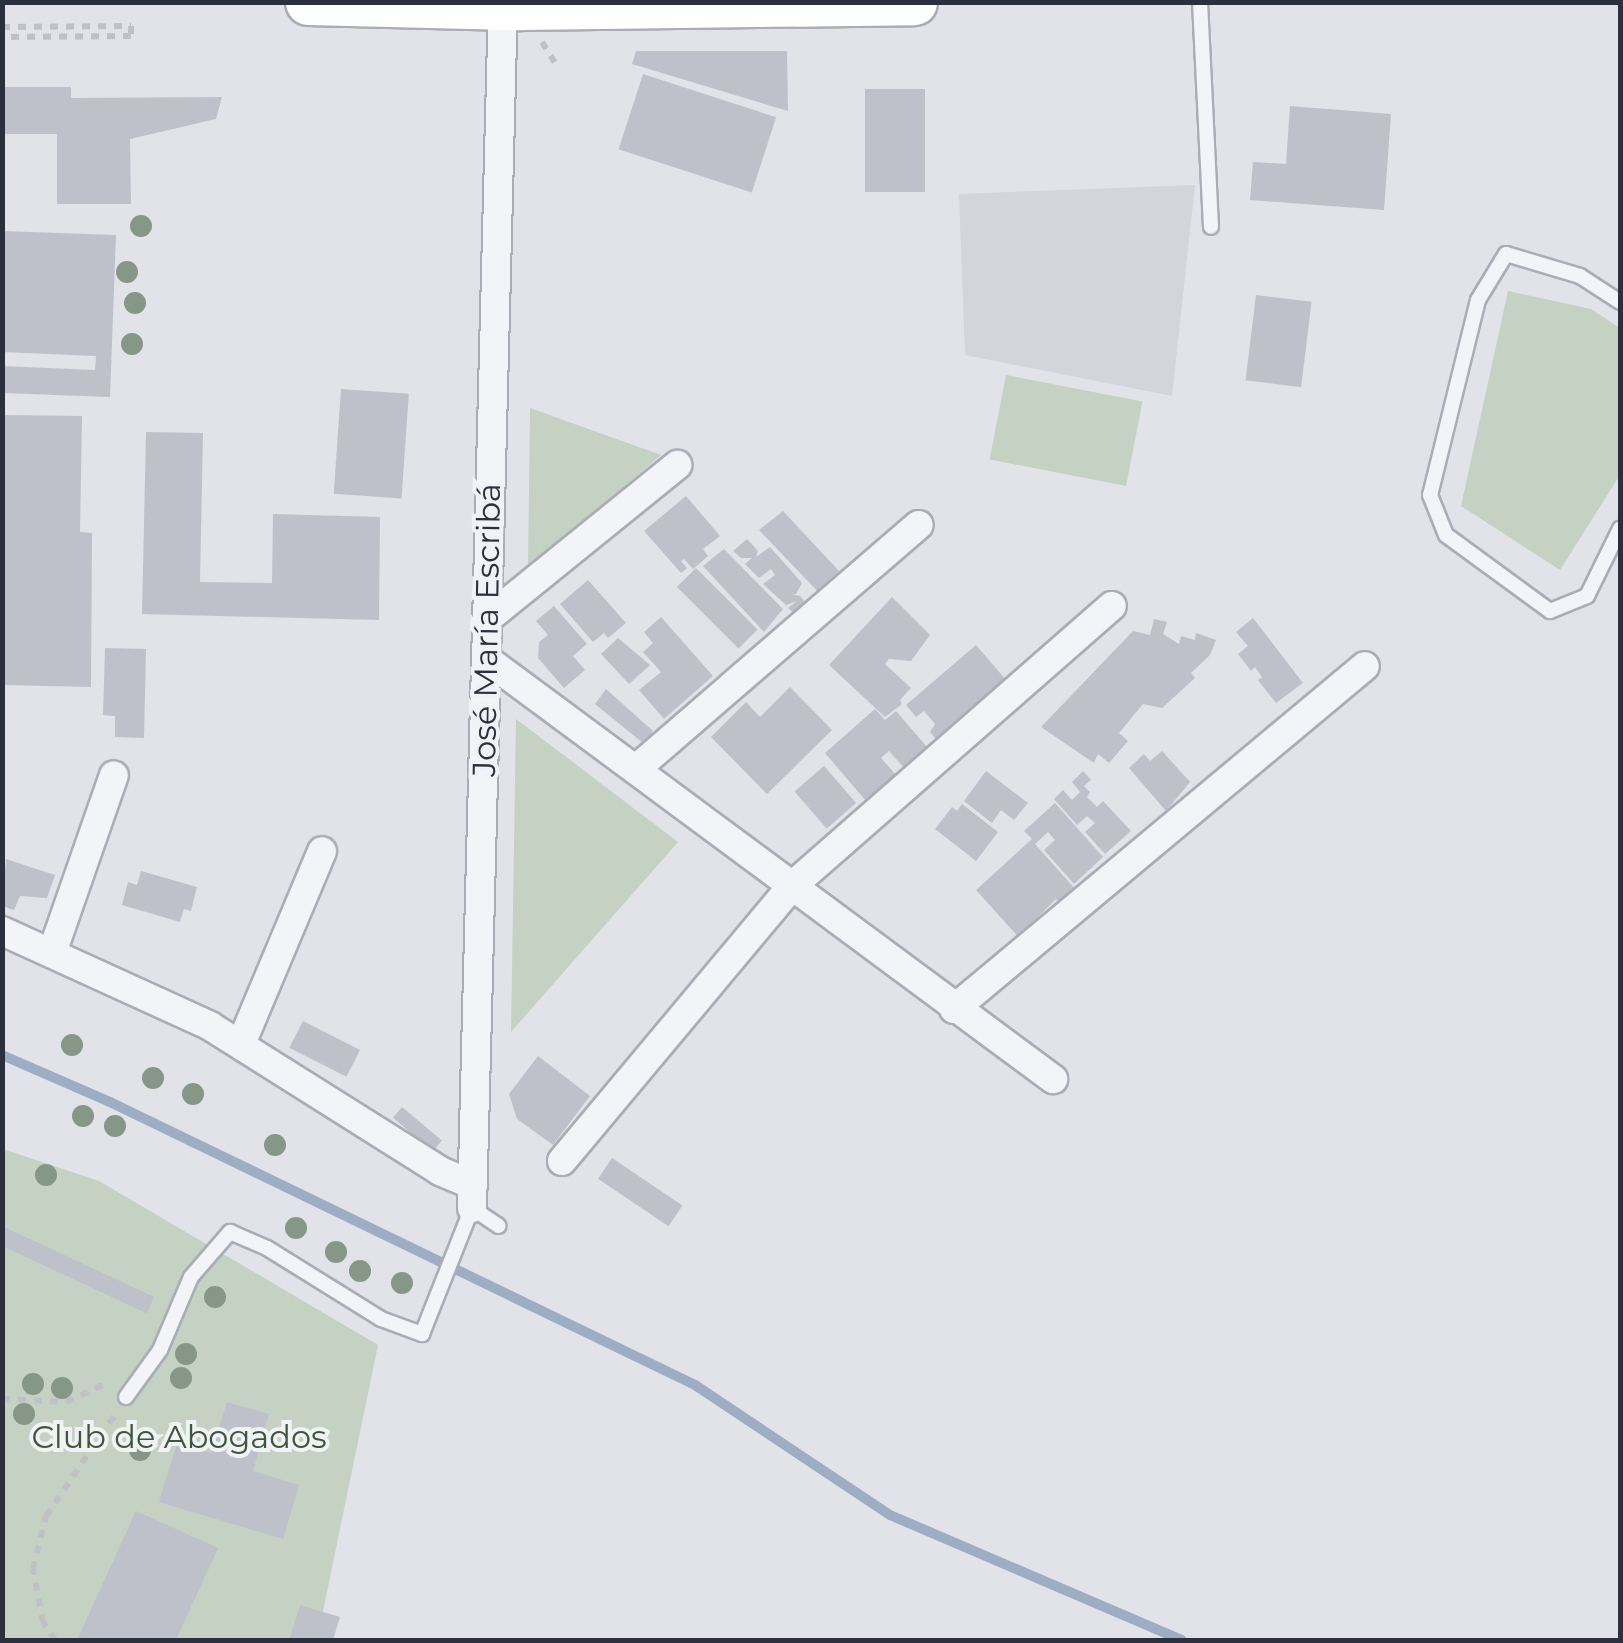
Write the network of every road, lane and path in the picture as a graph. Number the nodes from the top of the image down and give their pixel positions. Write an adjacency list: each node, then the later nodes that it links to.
1 (308, 2): 4 (main road)
2 (914, 2): 5 (main road)
3 (1200, 2): 8 (lane)
4 (503, 4): 5 (main road); 14 (street, José María Escribá)
5 (687, 4)
6 (2, 27): 7 (path)
7 (2, 37)
8 (1211, 227)
9 (1620, 302): 12 (lane)
10 (677, 465): 14 (street)
11 (919, 525): 17 (street)
12 (1620, 530)
13 (1112, 606): 20 (street)
14 (487, 619): 15 (street, José María Escribá)
15 (486, 659): 17 (street); 27 (street, José María Escribá)
16 (1365, 666): 23 (street)
17 (636, 768): 20 (street)
18 (114, 775): 22 (street)
19 (322, 851): 24 (street)
20 (792, 886): 23 (street); 26 (street)
21 (2, 930): 22 (street)
22 (52, 953): 24 (street)
23 (954, 1009): 25 (street)
24 (241, 1044): 27 (street)
25 (1053, 1079)
26 (562, 1161)
27 (472, 1196): 28 (lane); 30 (lane, José María Escribá)
28 (499, 1226)
29 (110, 1381): 31 (path)
30 (126, 1397): 32 (path)
31 (5, 1401)
32 (55, 1640)

